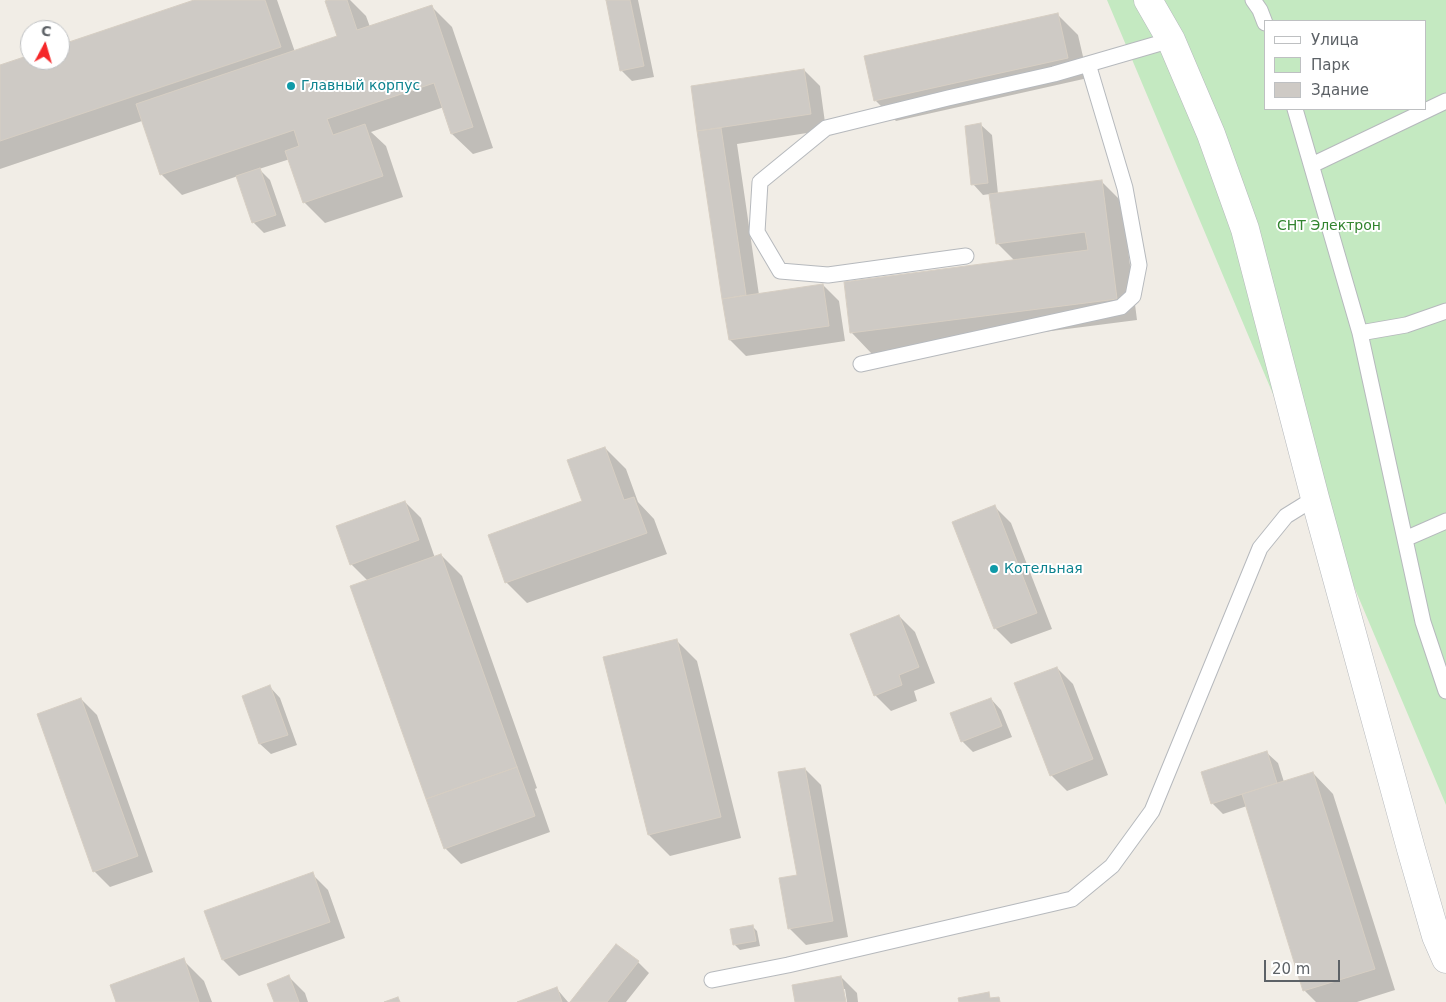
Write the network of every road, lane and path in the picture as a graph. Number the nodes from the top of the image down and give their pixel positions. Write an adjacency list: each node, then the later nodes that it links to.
1 (1148, 0): 4 (street)
2 (1252, 0): 3 (lane)
3 (1264, 20)
4 (1171, 40): 5 (lane); 13 (street)
5 (1088, 64): 9 (lane); 12 (lane)
6 (1446, 101): 8 (lane)
7 (1295, 110): 8 (lane)
8 (1312, 165): 11 (lane)
9 (966, 256)
10 (1446, 311): 11 (lane)
11 (1360, 333): 15 (lane)
12 (861, 364)
13 (1315, 498): 17 (street); 18 (lane)
14 (1446, 521): 15 (lane)
15 (1405, 539): 16 (lane)
16 (1446, 691)
17 (1446, 959)
18 (712, 980)

